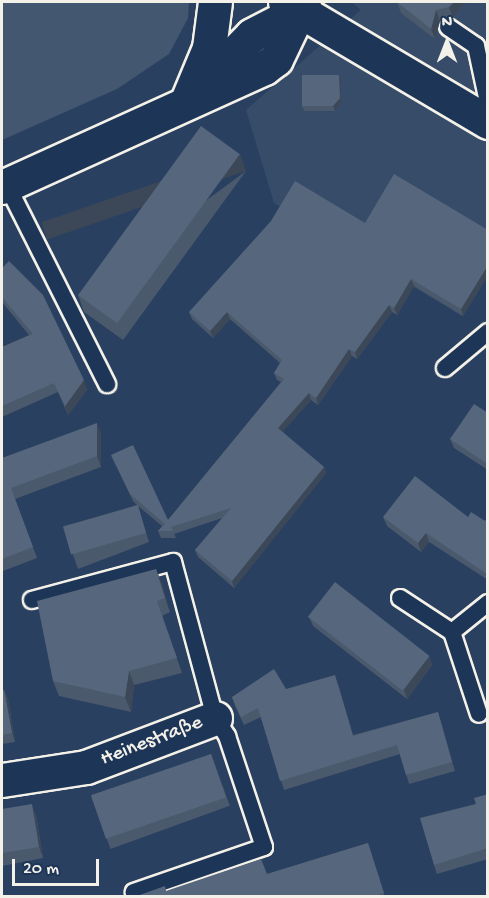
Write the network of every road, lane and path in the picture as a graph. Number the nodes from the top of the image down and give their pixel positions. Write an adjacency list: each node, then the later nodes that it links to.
1 (215, 2): 5 (street)
2 (305, 4): 5 (street); 6 (street)
3 (448, 27): 4 (lane)
4 (488, 102)
5 (185, 103): 7 (street)
6 (488, 122)
7 (4, 186): 10 (lane)
8 (488, 332): 9 (lane)
9 (445, 368)
10 (107, 384)
11 (400, 598): 14 (lane)
12 (32, 600): 16 (lane, Heinestraße)
13 (488, 603): 14 (lane)
14 (452, 632): 15 (lane)
15 (479, 714)
16 (215, 718): 17 (street, Heinestraße); 18 (lane)
17 (2, 780)
18 (134, 892)

